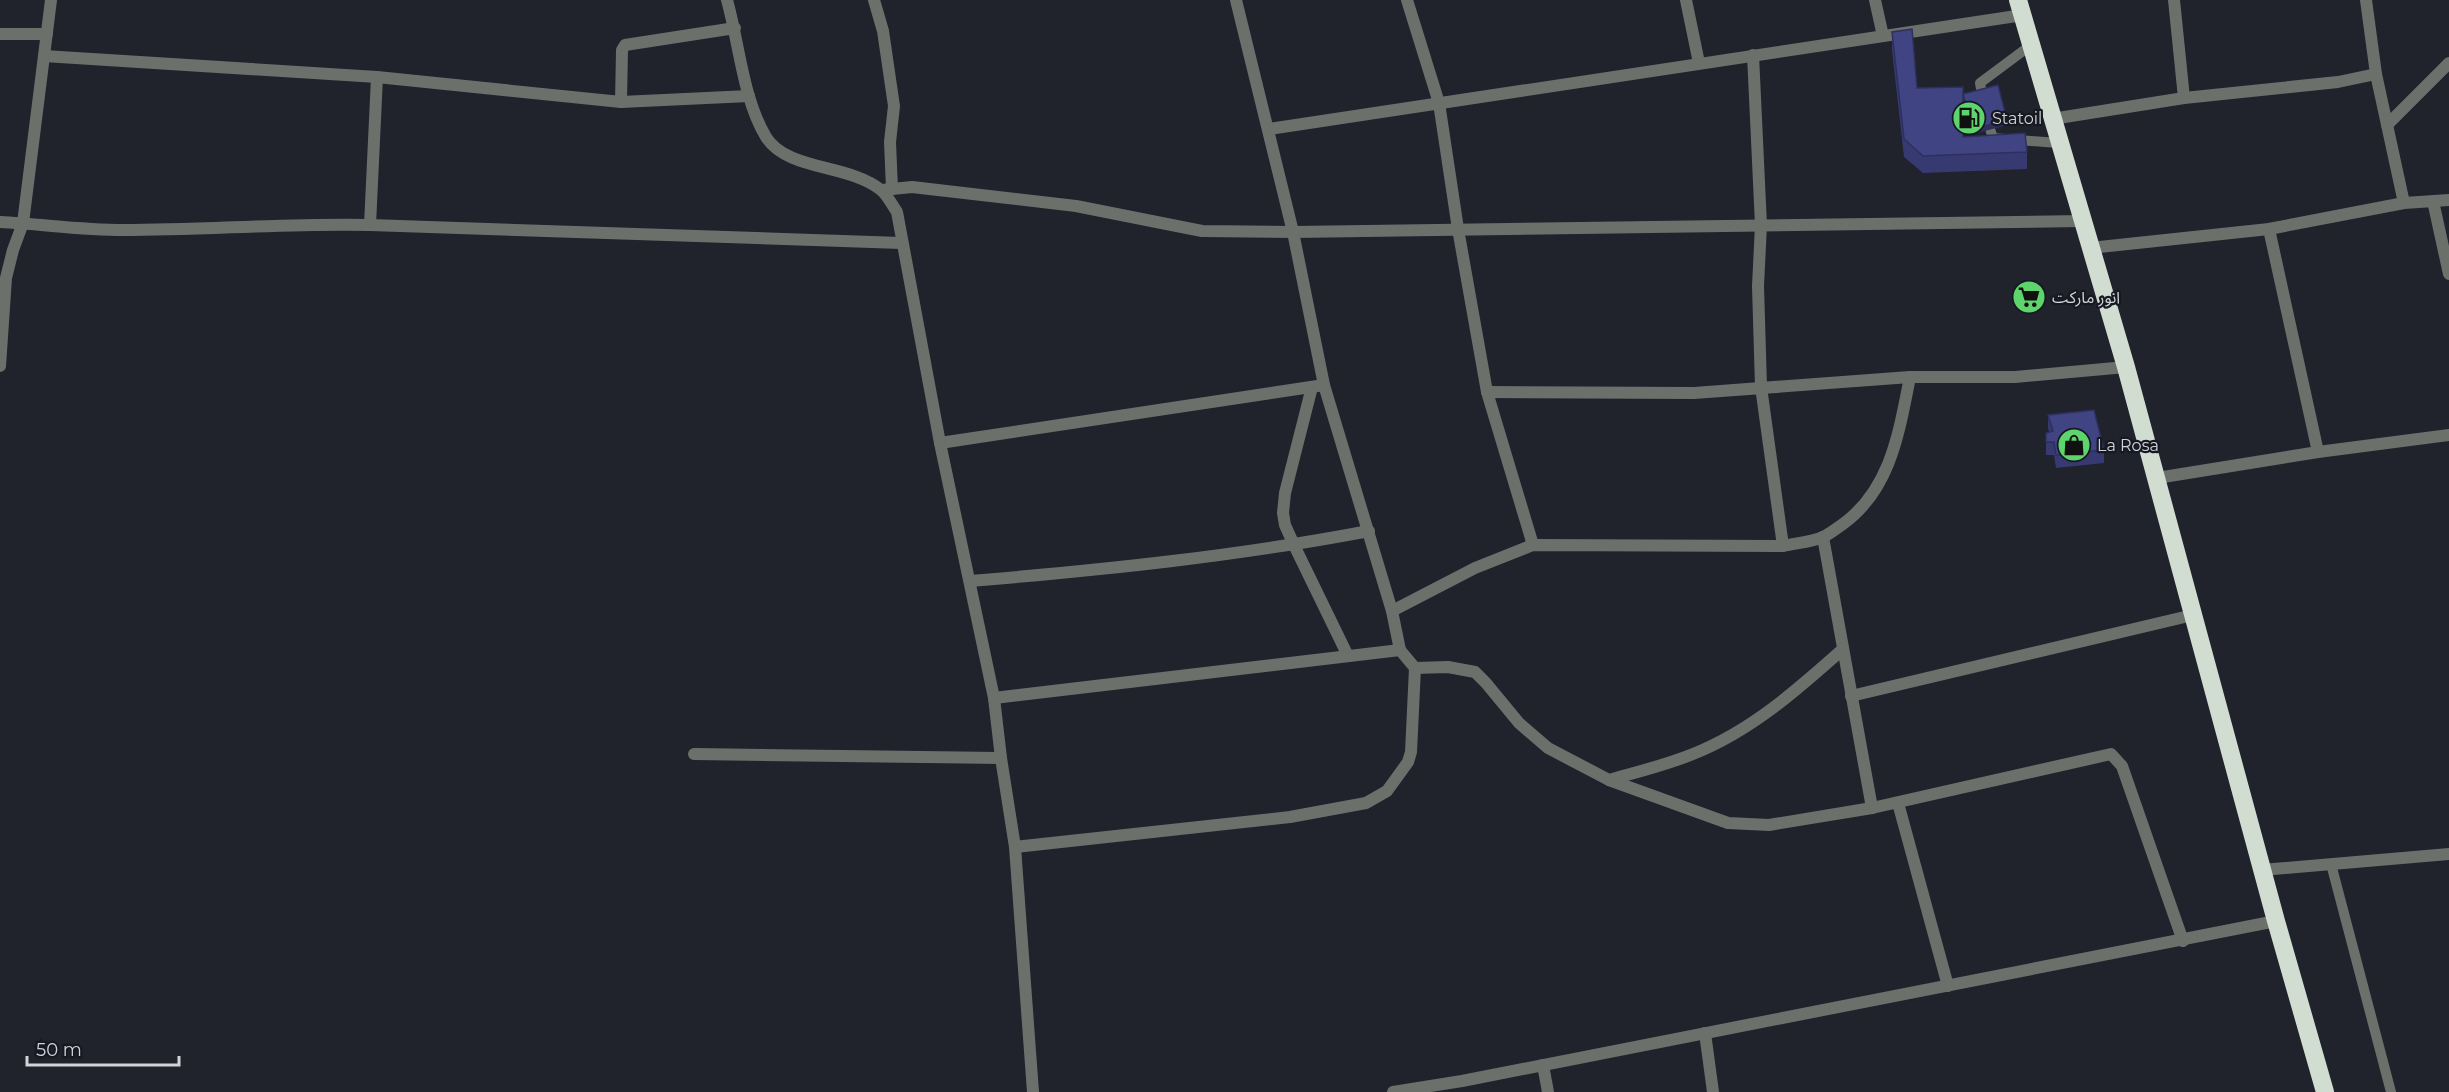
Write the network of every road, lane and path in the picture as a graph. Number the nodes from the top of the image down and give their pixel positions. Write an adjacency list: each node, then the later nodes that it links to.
1 (51, 0): 13 (street)
2 (727, 0): 11 (street)
3 (874, 0): 32 (street)
4 (1236, 0): 29 (street)
5 (1407, 0): 26 (street)
6 (1686, 0): 18 (street)
7 (1875, 0): 14 (street)
8 (2174, 0): 24 (street)
9 (2367, 0): 20 (street)
10 (2021, 8): 14 (street); 15 (highway)
11 (735, 28): 23 (street); 25 (street)
12 (0, 34): 13 (street)
13 (47, 34): 17 (street)
14 (1883, 36): 16 (street)
15 (2031, 45): 22 (lane); 27 (highway)
16 (1753, 55): 18 (street); 40 (street)
17 (44, 56): 21 (street); 38 (street)
18 (1699, 63): 26 (street)
19 (2449, 63): 28 (street)
20 (2376, 74): 24 (street); 28 (street)
21 (377, 77): 25 (street); 39 (street)
22 (1982, 94)
23 (749, 96): 25 (street); 32 (street)
24 (2184, 98): 27 (street)
25 (621, 102)
26 (1439, 103): 29 (street); 41 (street)
27 (2052, 119): 31 (highway)
28 (2387, 125): 35 (street)
29 (1269, 129): 43 (street)
30 (1990, 129): 31 (lane)
31 (2058, 143): 36 (highway)
32 (887, 190): 43 (street); 44 (street)
33 (2449, 200): 34 (street)
34 (2433, 201): 35 (street); 46 (street)
35 (2404, 203): 42 (street)
36 (2083, 221): 40 (street); 45 (highway)
37 (0, 222): 38 (street)
38 (23, 223): 39 (street); 47 (street)
39 (370, 225): 44 (street)
40 (1761, 225): 41 (street); 51 (street)
41 (1458, 229): 43 (street); 52 (street)
42 (2269, 229): 45 (street); 55 (street)
43 (1293, 232): 50 (street)
44 (901, 243): 54 (street)
45 (2090, 248): 48 (highway)
46 (2449, 274)
47 (0, 366)
48 (2126, 367): 49 (street); 56 (highway)
49 (1910, 377): 51 (street); 58 (street)
50 (1318, 386): 54 (street); 57 (street); 60 (street)
51 (1761, 387): 52 (street); 61 (street)
52 (1487, 392): 59 (street)
53 (2449, 435): 55 (street)
54 (940, 443): 62 (street)
55 (2318, 452): 56 (street)
56 (2157, 478): 64 (highway)
57 (1369, 531): 60 (street); 63 (street)
58 (1823, 537): 61 (street); 65 (street)
59 (1533, 544): 61 (street); 63 (street)
60 (1294, 545): 62 (street); 67 (street)
61 (1783, 546)
62 (970, 582): 70 (street)
63 (1392, 611): 66 (street)
64 (2193, 615): 69 (street); 79 (highway)
65 (1843, 649): 69 (street); 73 (street)
66 (1400, 650): 67 (street); 68 (street)
67 (1348, 656): 70 (street)
68 (1415, 668): 73 (street); 76 (street)
69 (1851, 696): 75 (street)
70 (994, 698): 72 (street)
71 (694, 754): 72 (street)
72 (1001, 758): 76 (street)
73 (1609, 780): 75 (street)
74 (1898, 803): 75 (street); 81 (street); 82 (street)
75 (1872, 808)
76 (1016, 847): 85 (street)
77 (2449, 854): 78 (street)
78 (2331, 864): 79 (street); 90 (lane)
79 (2262, 870): 80 (highway)
80 (2276, 921): 81 (street); 89 (highway)
81 (2183, 941): 82 (street)
82 (1948, 986): 83 (street)
83 (1705, 1034): 84 (street); 88 (street)
84 (1544, 1065): 86 (street); 87 (street)
85 (1033, 1092)
86 (1393, 1092)
87 (1548, 1092)
88 (1713, 1092)
89 (2325, 1092)
90 (2391, 1092)

